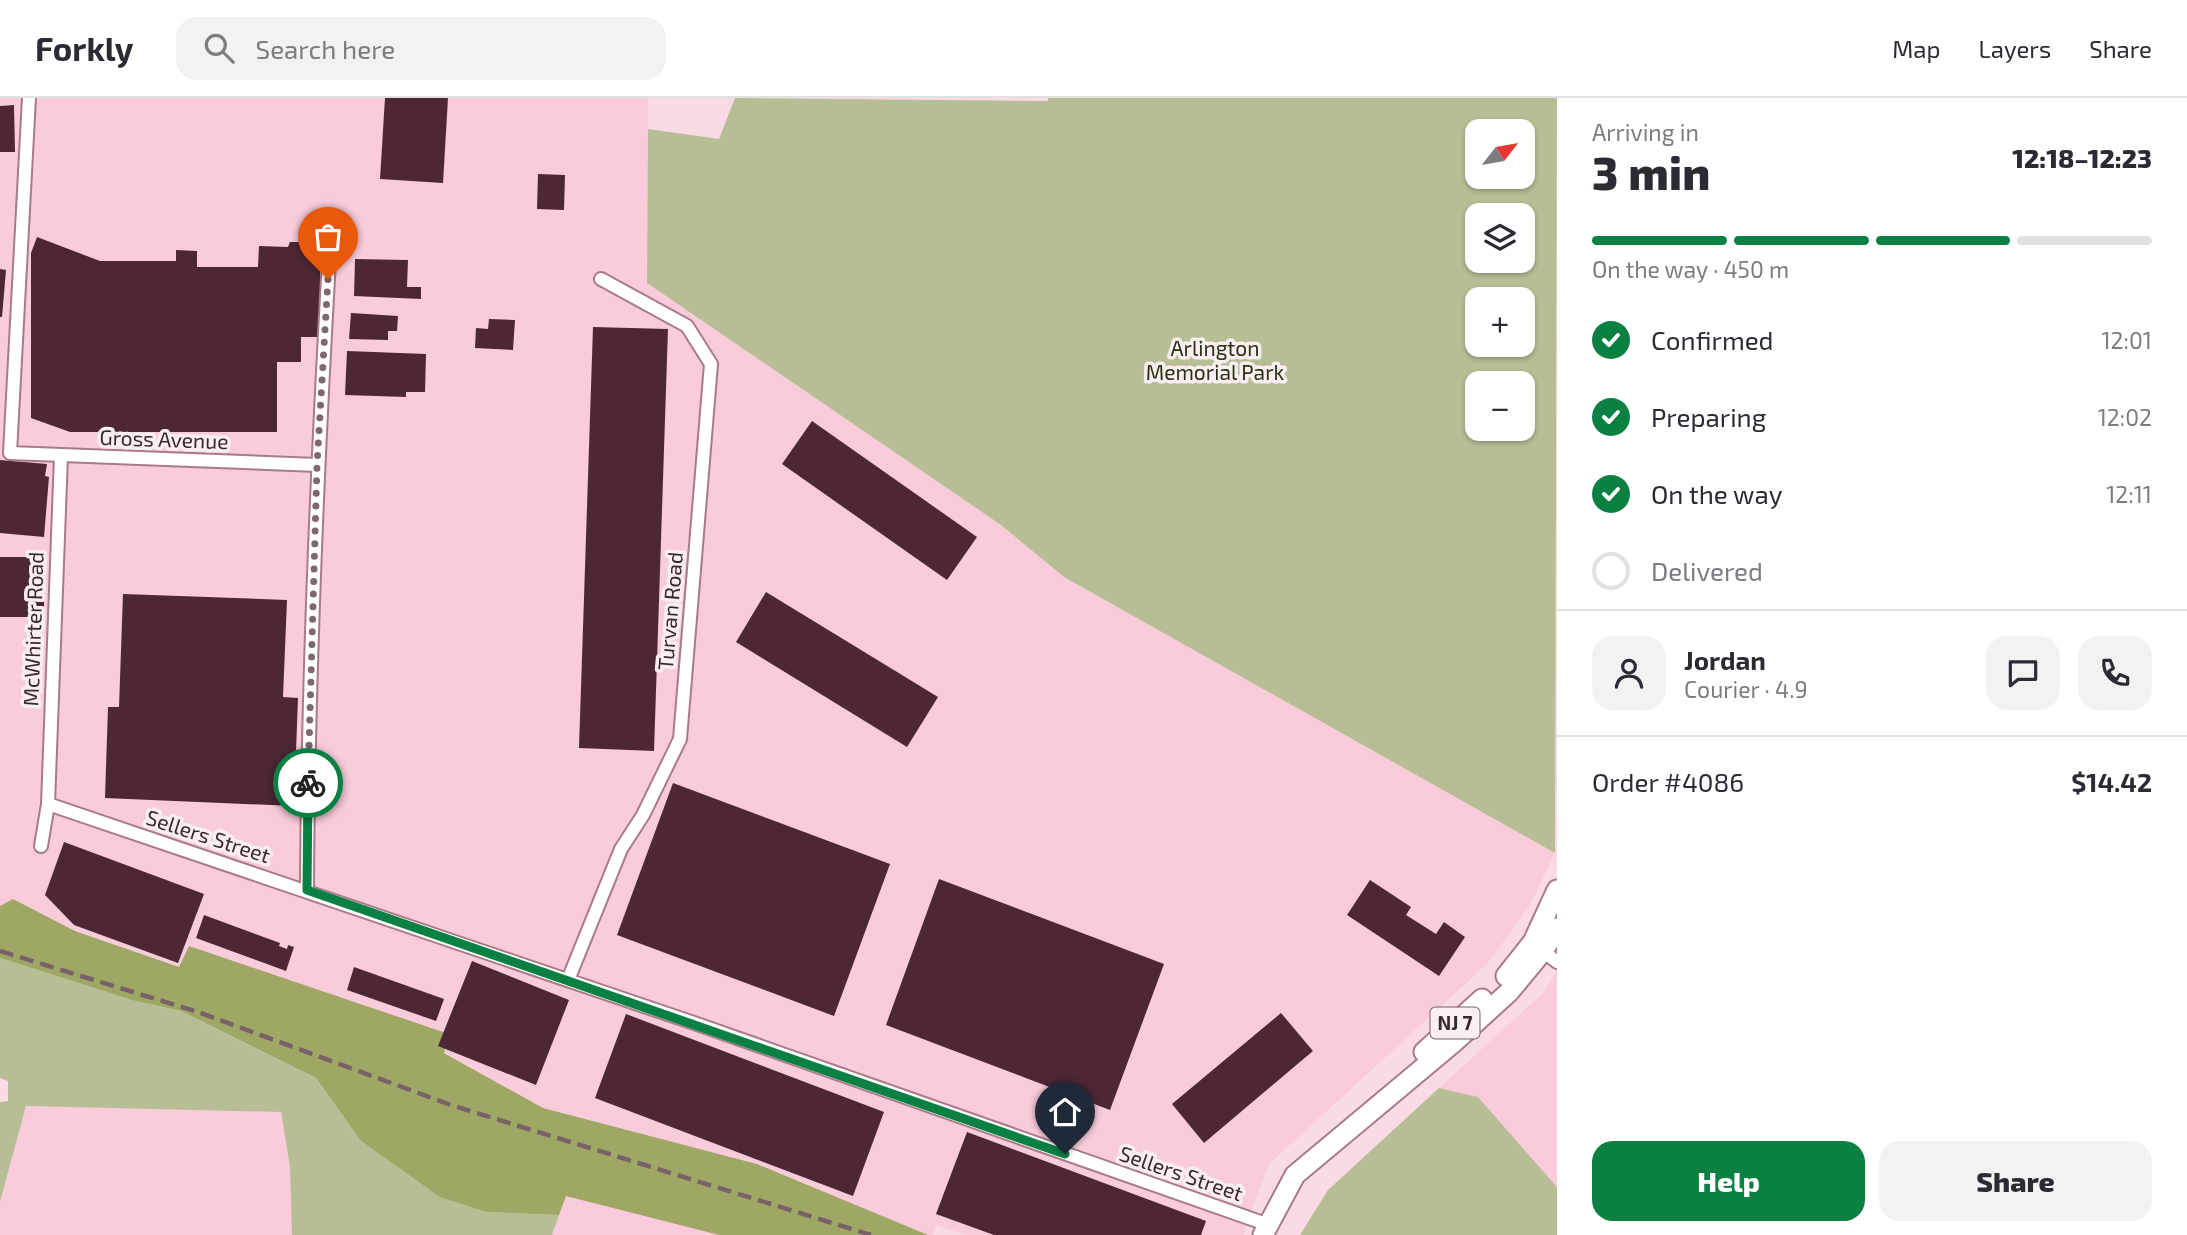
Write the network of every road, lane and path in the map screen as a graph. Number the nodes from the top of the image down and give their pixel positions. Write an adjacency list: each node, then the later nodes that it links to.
1 (29, 98): 4 (street, Gross Avenue)
2 (331, 226): 5 (street)
3 (601, 279): 12 (street, Turvan Road)
4 (61, 456): 5 (street, Gross Avenue); 6 (street, McWhirter Road)
5 (317, 465): 8 (street)
6 (48, 804): 7 (street, McWhirter Road); 8 (street, Sellers Street)
7 (41, 846)
8 (307, 890): 12 (street, Sellers Street)
9 (1557, 890): 11 (main road, NJ 7)
10 (1557, 928): 11 (main road, NJ 7)
11 (1544, 952): 13 (main road, NJ 7)
12 (568, 981): 13 (street, Sellers Street)
13 (1266, 1229)

